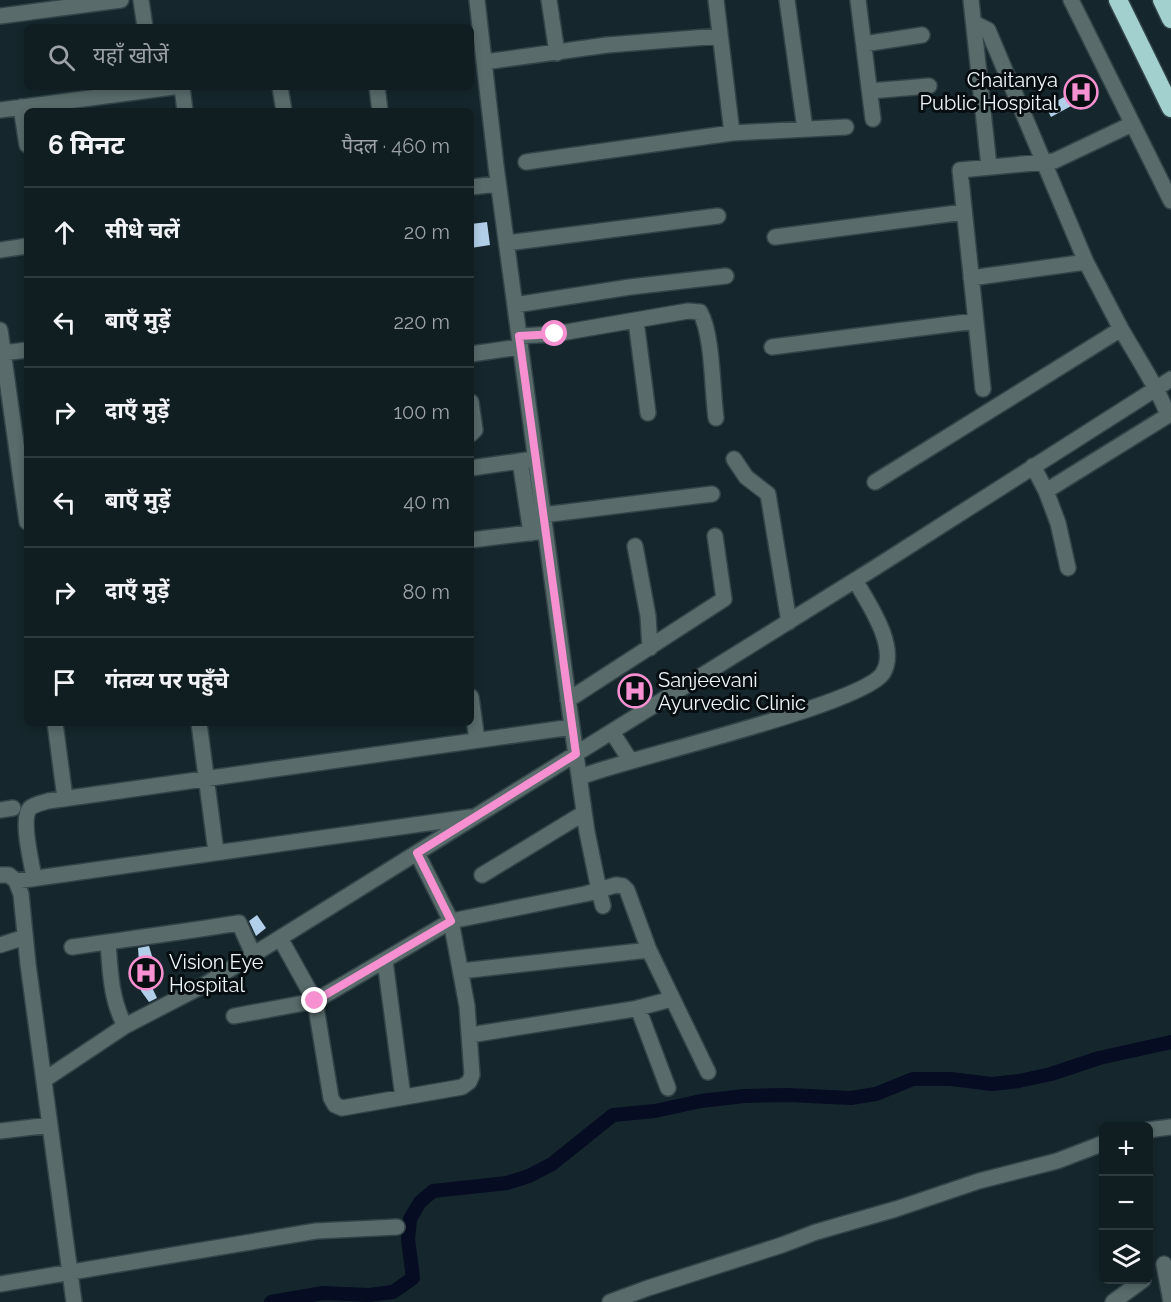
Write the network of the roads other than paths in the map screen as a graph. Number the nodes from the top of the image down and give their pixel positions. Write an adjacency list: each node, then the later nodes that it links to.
1 (121, 0): 12 (street)
2 (141, 0): 15 (street)
3 (477, 0): 19 (street)
4 (549, 0): 20 (street)
5 (716, 0): 17 (street)
6 (787, 0): 39 (street)
7 (858, 0): 18 (street)
8 (971, 0): 14 (street)
9 (1071, 0): 36 (street)
10 (1118, 0): 33 (highway)
11 (1162, 0): 13 (highway)
12 (0, 16)
13 (1171, 19)
14 (974, 23): 42 (street); 43 (street)
15 (145, 24)
16 (922, 35): 18 (street)
17 (720, 36): 20 (street); 40 (street)
18 (864, 44): 27 (street)
19 (477, 46): 21 (street)
20 (557, 53): 21 (street)
21 (485, 62): 44 (street)
22 (929, 86): 27 (street)
23 (146, 90): 28 (street)
24 (182, 90): 30 (street)
25 (280, 90): 31 (street)
26 (377, 90): 32 (street)
27 (870, 91): 35 (street)
28 (86, 105): 29 (street)
29 (21, 107): 34 (street); 37 (street)
30 (185, 108)
31 (284, 108)
32 (380, 108)
33 (1171, 108)
34 (0, 110)
35 (873, 119)
36 (1132, 124): 42 (street); 46 (street)
37 (24, 126)
38 (846, 127): 39 (street)
39 (806, 129): 40 (street)
40 (732, 133): 41 (street)
41 (526, 162)
42 (1043, 162): 43 (street); 53 (street)
43 (989, 166): 47 (street)
44 (498, 184): 45 (street); 50 (street)
45 (474, 187)
46 (1171, 201)
47 (964, 212): 49 (street); 55 (street)
48 (718, 216): 50 (street)
49 (775, 237)
50 (507, 243): 56 (street)
51 (24, 246): 52 (street)
52 (0, 250)
53 (1086, 262): 55 (street); 59 (street)
54 (726, 276): 56 (street)
55 (971, 278): 58 (street)
56 (515, 305): 61 (street)
57 (636, 321): 61 (street); 69 (street); 71 (street)
58 (975, 321): 62 (street); 67 (street)
59 (1121, 329): 68 (street); 78 (street)
60 (0, 330): 64 (street)
61 (520, 341): 65 (street); 72 (street)
62 (772, 347)
63 (24, 350): 64 (street)
64 (3, 353): 70 (street)
65 (474, 353)
66 (1171, 379): 68 (street)
67 (983, 389)
68 (1155, 389): 75 (street); 79 (street)
69 (648, 413)
70 (20, 417): 77 (street)
71 (716, 418)
72 (536, 459): 74 (street); 81 (street)
73 (734, 459): 88 (street)
74 (518, 462): 76 (street); 82 (street)
75 (1033, 466): 79 (street); 87 (street)
76 (474, 468)
77 (24, 478)
78 (875, 482)
79 (1046, 491): 86 (street)
80 (712, 494): 81 (street)
81 (543, 515): 82 (street)
82 (535, 532): 84 (street); 90 (street)
83 (716, 536): 89 (street)
84 (474, 540)
85 (635, 546): 89 (street)
86 (1068, 568)
87 (855, 580): 88 (street); 98 (street)
88 (789, 622): 95 (street)
89 (650, 648): 90 (street)
90 (568, 699): 94 (street)
91 (474, 718): 96 (street)
92 (57, 726): 101 (street)
93 (199, 726): 100 (street)
94 (572, 727): 96 (street); 97 (street)
95 (612, 732): 97 (street); 98 (street)
96 (477, 740): 100 (street)
97 (576, 754): 102 (street); 103 (street)
98 (630, 760): 99 (street)
99 (586, 775)
100 (206, 778): 101 (street); 104 (street)
101 (65, 798): 108 (street)
102 (584, 813): 107 (street); 110 (street)
103 (476, 816): 104 (street); 105 (street)
104 (216, 852): 108 (street)
105 (417, 853): 112 (street); 114 (street)
106 (0, 874): 109 (street)
107 (482, 875)
108 (34, 878): 109 (street)
109 (16, 881): 113 (street)
110 (599, 890): 111 (street); 112 (street); 118 (street)
111 (603, 906)
112 (451, 921): 120 (street); 121 (street)
113 (25, 937): 116 (street); 129 (street)
114 (280, 938): 119 (street); 123 (street)
115 (108, 942): 117 (street); 119 (street); 126 (street)
116 (0, 945)
117 (72, 947)
118 (649, 950): 121 (street); 122 (street)
119 (253, 954): 126 (street)
120 (385, 961): 123 (street); 131 (street)
121 (461, 971): 127 (street)
122 (672, 999): 124 (street); 128 (street)
123 (315, 1001): 125 (street); 131 (street)
124 (638, 1008): 127 (street); 130 (street)
125 (234, 1016)
126 (125, 1026): 129 (street)
127 (470, 1035): 131 (street)
128 (708, 1072)
129 (44, 1080): 132 (street)
130 (668, 1088)
131 (403, 1097)
132 (50, 1125): 135 (street); 139 (street)
133 (1171, 1127): 134 (street)
134 (1153, 1129)
135 (0, 1131)
136 (1099, 1145): 144 (street)
137 (397, 1227): 139 (street)
138 (1168, 1263): 140 (street); 146 (street)
139 (69, 1272): 141 (street); 143 (street)
140 (1153, 1273)
141 (0, 1284)
142 (1138, 1284): 145 (street)
143 (74, 1302)
144 (610, 1302)
145 (1113, 1302)
146 (1171, 1302)

